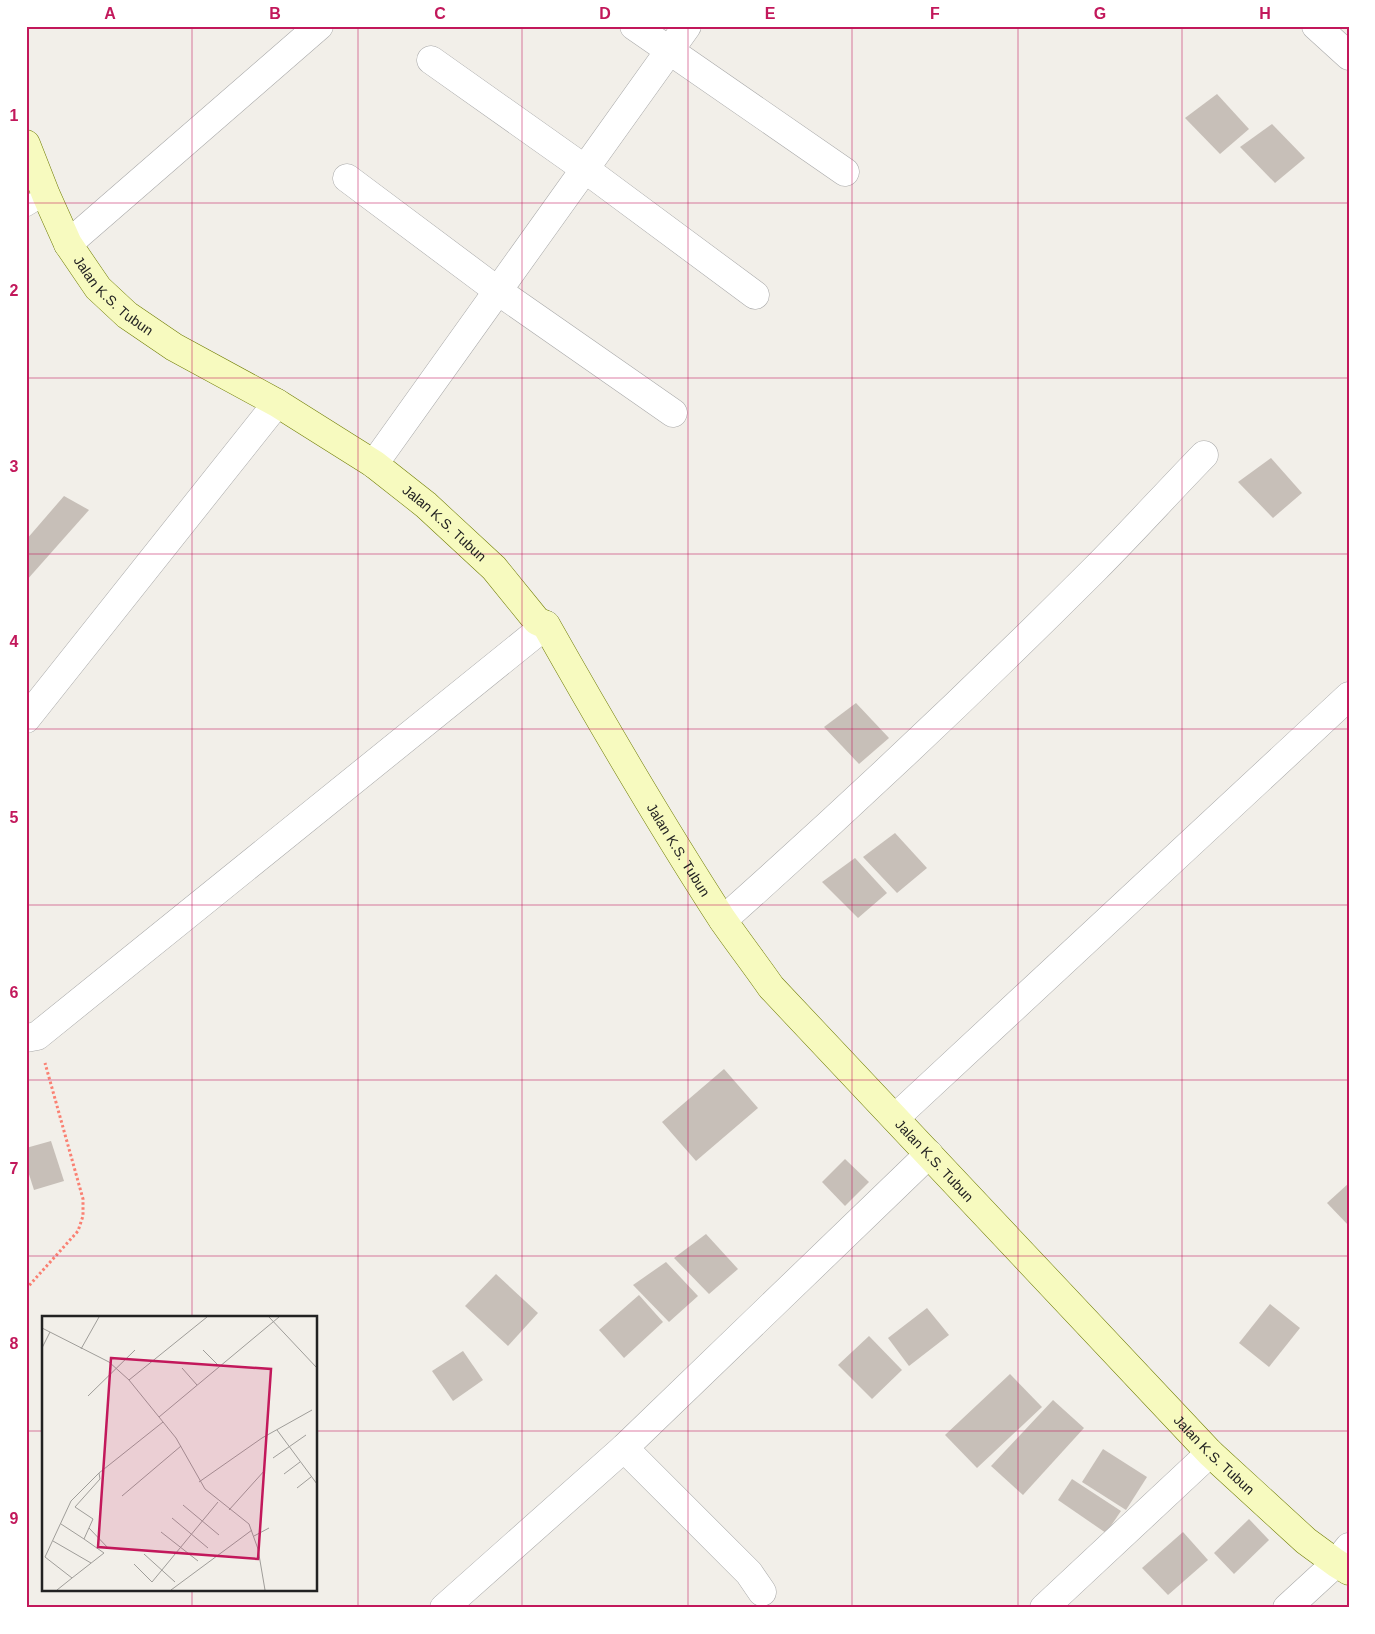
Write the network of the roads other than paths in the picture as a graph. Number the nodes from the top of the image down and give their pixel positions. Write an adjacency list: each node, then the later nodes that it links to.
1 (319, 26): 13 (street)
2 (634, 26): 5 (street)
3 (687, 26): 5 (street)
4 (1316, 26): 6 (street)
5 (670, 51): 9 (street); 10 (street)
6 (1349, 56)
7 (431, 60): 9 (street)
8 (26, 144): 12 (street, Jalan K.S. Tubun)
9 (585, 169): 14 (street); 15 (street)
10 (846, 172)
11 (346, 178): 14 (street)
12 (36, 201): 13 (street, Jalan K.S. Tubun)
13 (68, 244): 16 (street, Jalan K.S. Tubun)
14 (498, 290): 17 (street); 19 (street)
15 (755, 295)
16 (277, 403): 19 (street, Jalan K.S. Tubun); 22 (street)
17 (673, 413)
18 (1204, 455): 23 (street)
19 (374, 464): 20 (street, Jalan K.S. Tubun)
20 (546, 625): 23 (street, Jalan K.S. Tubun); 24 (street)
21 (1349, 696): 25 (street)
22 (26, 719)
23 (723, 920): 25 (street, Jalan K.S. Tubun)
24 (32, 1037)
25 (895, 1118): 26 (street, Jalan K.S. Tubun)
26 (929, 1154): 27 (street); 28 (street, Jalan K.S. Tubun)
27 (624, 1448): 30 (street); 31 (street)
28 (1210, 1453): 29 (street, Jalan K.S. Tubun); 32 (street)
29 (1344, 1560): 33 (street)
30 (762, 1592)
31 (444, 1608)
32 (1044, 1608)
33 (1287, 1608)

